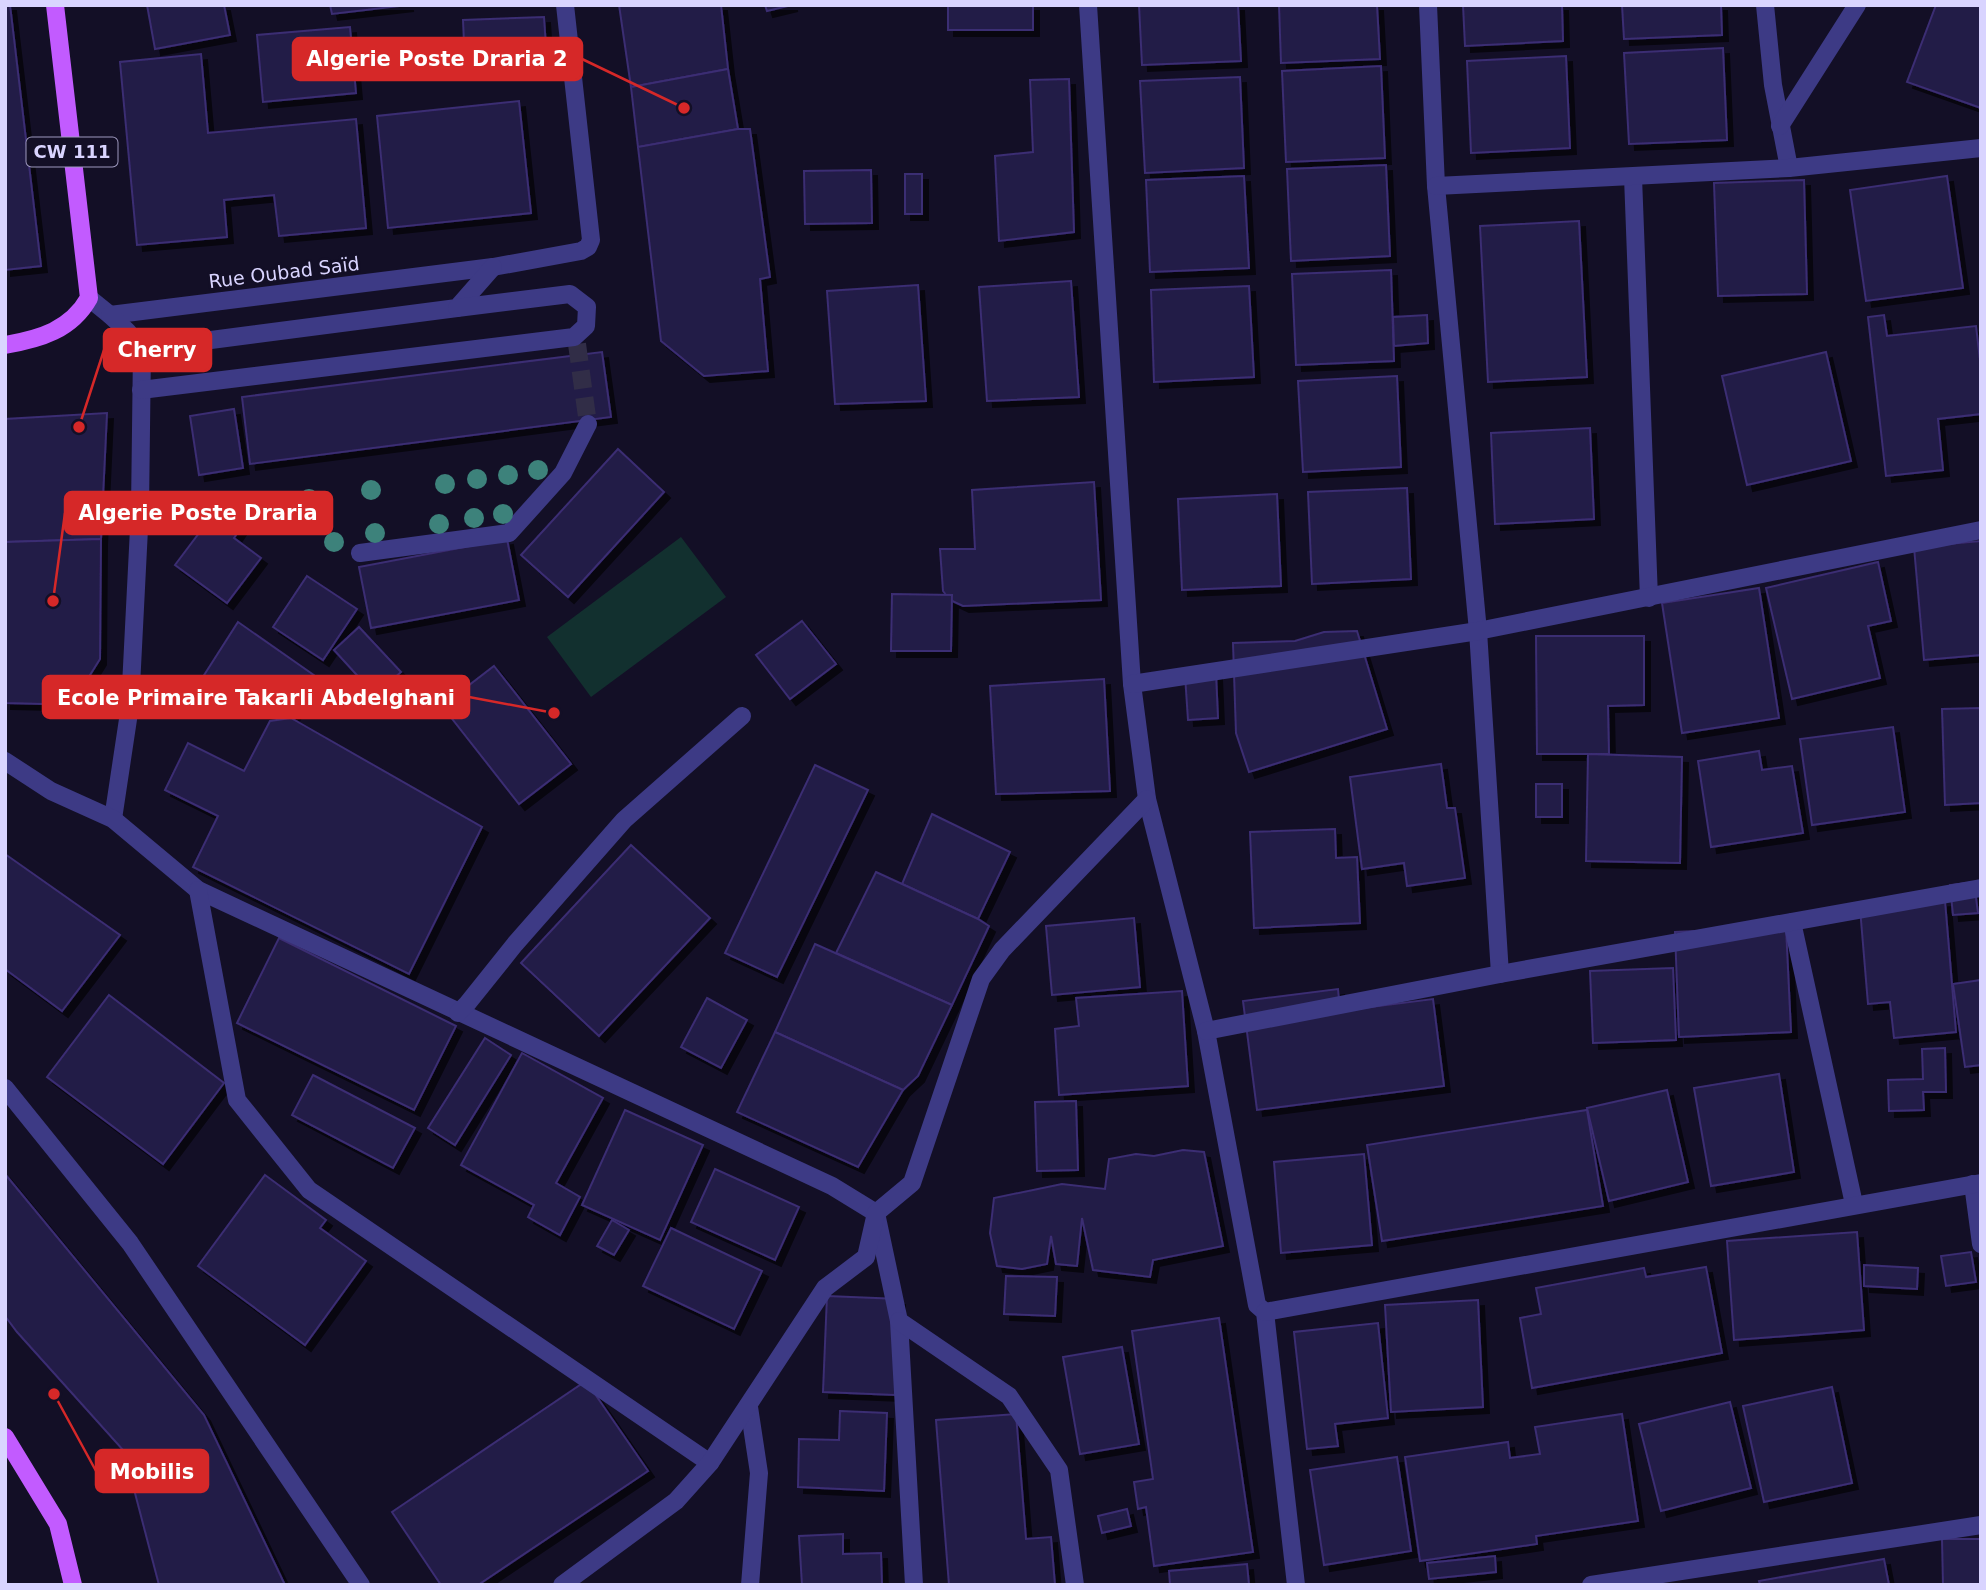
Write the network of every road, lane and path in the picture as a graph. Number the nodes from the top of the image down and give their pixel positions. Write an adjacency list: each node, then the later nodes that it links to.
1 (55, 5): 13 (main road, CW 111)
2 (565, 5): 12 (street, Rue Oubad Saïd)
3 (1088, 5): 24 (street)
4 (1428, 5): 11 (street)
5 (1765, 5): 7 (street)
6 (1857, 5): 7 (street)
7 (1780, 126): 9 (street)
8 (1981, 148): 9 (street)
9 (1789, 168): 10 (street)
10 (1633, 177): 11 (street); 22 (street)
11 (1436, 186): 23 (street)
12 (493, 267): 14 (street); 15 (street, Rue Oubad Saïd)
13 (89, 298): 15 (street); 16 (main road)
14 (457, 308): 17 (street); 18 (street)
15 (110, 315): 17 (street)
16 (5, 345)
17 (142, 349): 18 (street)
18 (141, 390): 28 (street)
19 (588, 424): 21 (street)
20 (1981, 530): 22 (street)
21 (360, 553)
22 (1649, 598): 23 (street)
23 (1478, 631): 24 (street); 32 (street)
24 (1132, 684): 27 (street)
25 (742, 716): 33 (street)
26 (5, 761): 28 (street)
27 (1146, 799): 34 (street); 38 (street)
28 (113, 819): 30 (street)
29 (1981, 888): 31 (street)
30 (198, 890): 33 (street); 44 (street)
31 (1792, 922): 32 (street); 37 (street)
32 (1500, 974): 34 (street)
33 (458, 1013): 38 (street)
34 (1206, 1031): 40 (street)
35 (5, 1088): 47 (street)
36 (1977, 1184): 37 (street); 39 (street)
37 (1854, 1204): 40 (street)
38 (876, 1213): 41 (street); 42 (street)
39 (1981, 1244)
40 (1265, 1312): 52 (street)
41 (898, 1321): 50 (street); 51 (street)
42 (748, 1407): 44 (street); 49 (street)
43 (5, 1437): 46 (main road)
44 (710, 1463): 48 (street)
45 (1981, 1525): 53 (street)
46 (73, 1585)
47 (360, 1585)
48 (562, 1585)
49 (750, 1585)
50 (914, 1585)
51 (1075, 1585)
52 (1296, 1585)
53 (1591, 1585)

